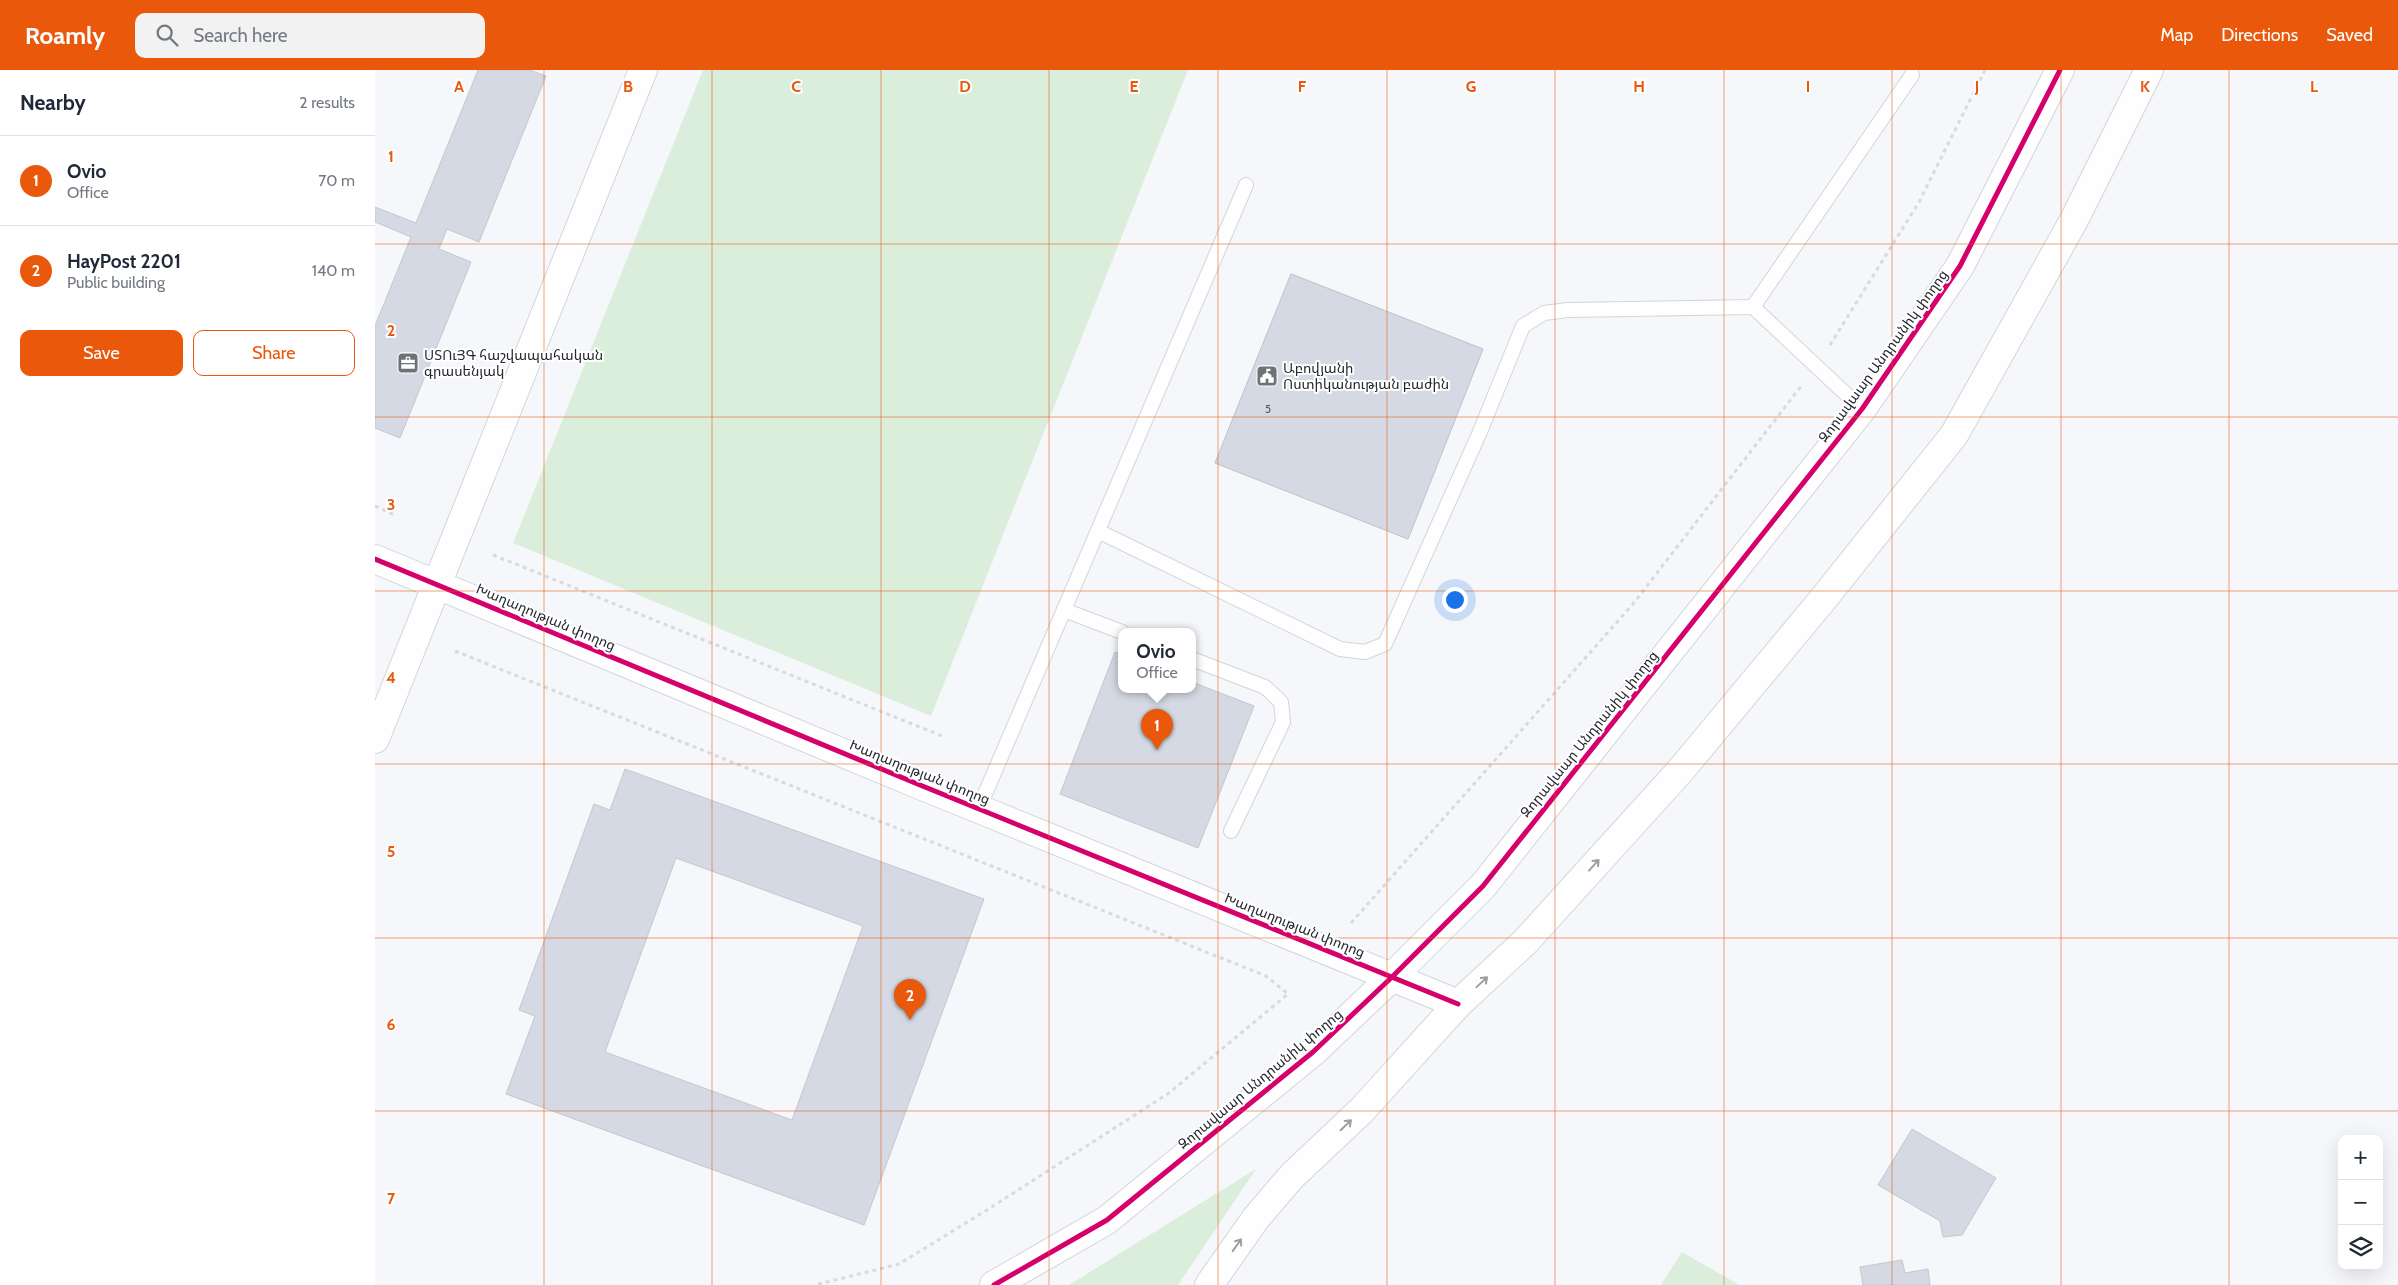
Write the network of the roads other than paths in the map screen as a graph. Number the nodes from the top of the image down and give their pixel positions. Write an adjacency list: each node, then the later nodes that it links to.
1 (643, 70): 10 (street)
2 (2061, 70): 7 (street, Զորավաար Անդրանիկ փողոց)
3 (2149, 70): 18 (street, one-way to 3)
4 (1912, 75): 6 (lane)
5 (1246, 185): 8 (lane)
6 (1753, 307): 7 (lane); 8 (lane)
7 (1862, 409): 17 (street, Զորավաար Անդրանիկ փողոց)
8 (1098, 531): 11 (lane)
9 (375, 559): 10 (street, Խաղաղության փողոց)
10 (436, 585): 14 (street); 15 (street, Խաղաղության փողոց)
11 (1064, 610): 12 (lane); 15 (lane)
12 (1118, 630)
13 (1196, 661): 16 (lane)
14 (375, 738)
15 (979, 808): 17 (street, Խաղաղության փողոց)
16 (1231, 831)
17 (1392, 978): 18 (street, Խաղաղության փողոց); 19 (street, Զորավաար Անդրանիկ փողոց)
18 (1458, 1004): 20 (street, one-way to 18)
19 (994, 1285)
20 (1209, 1285)

